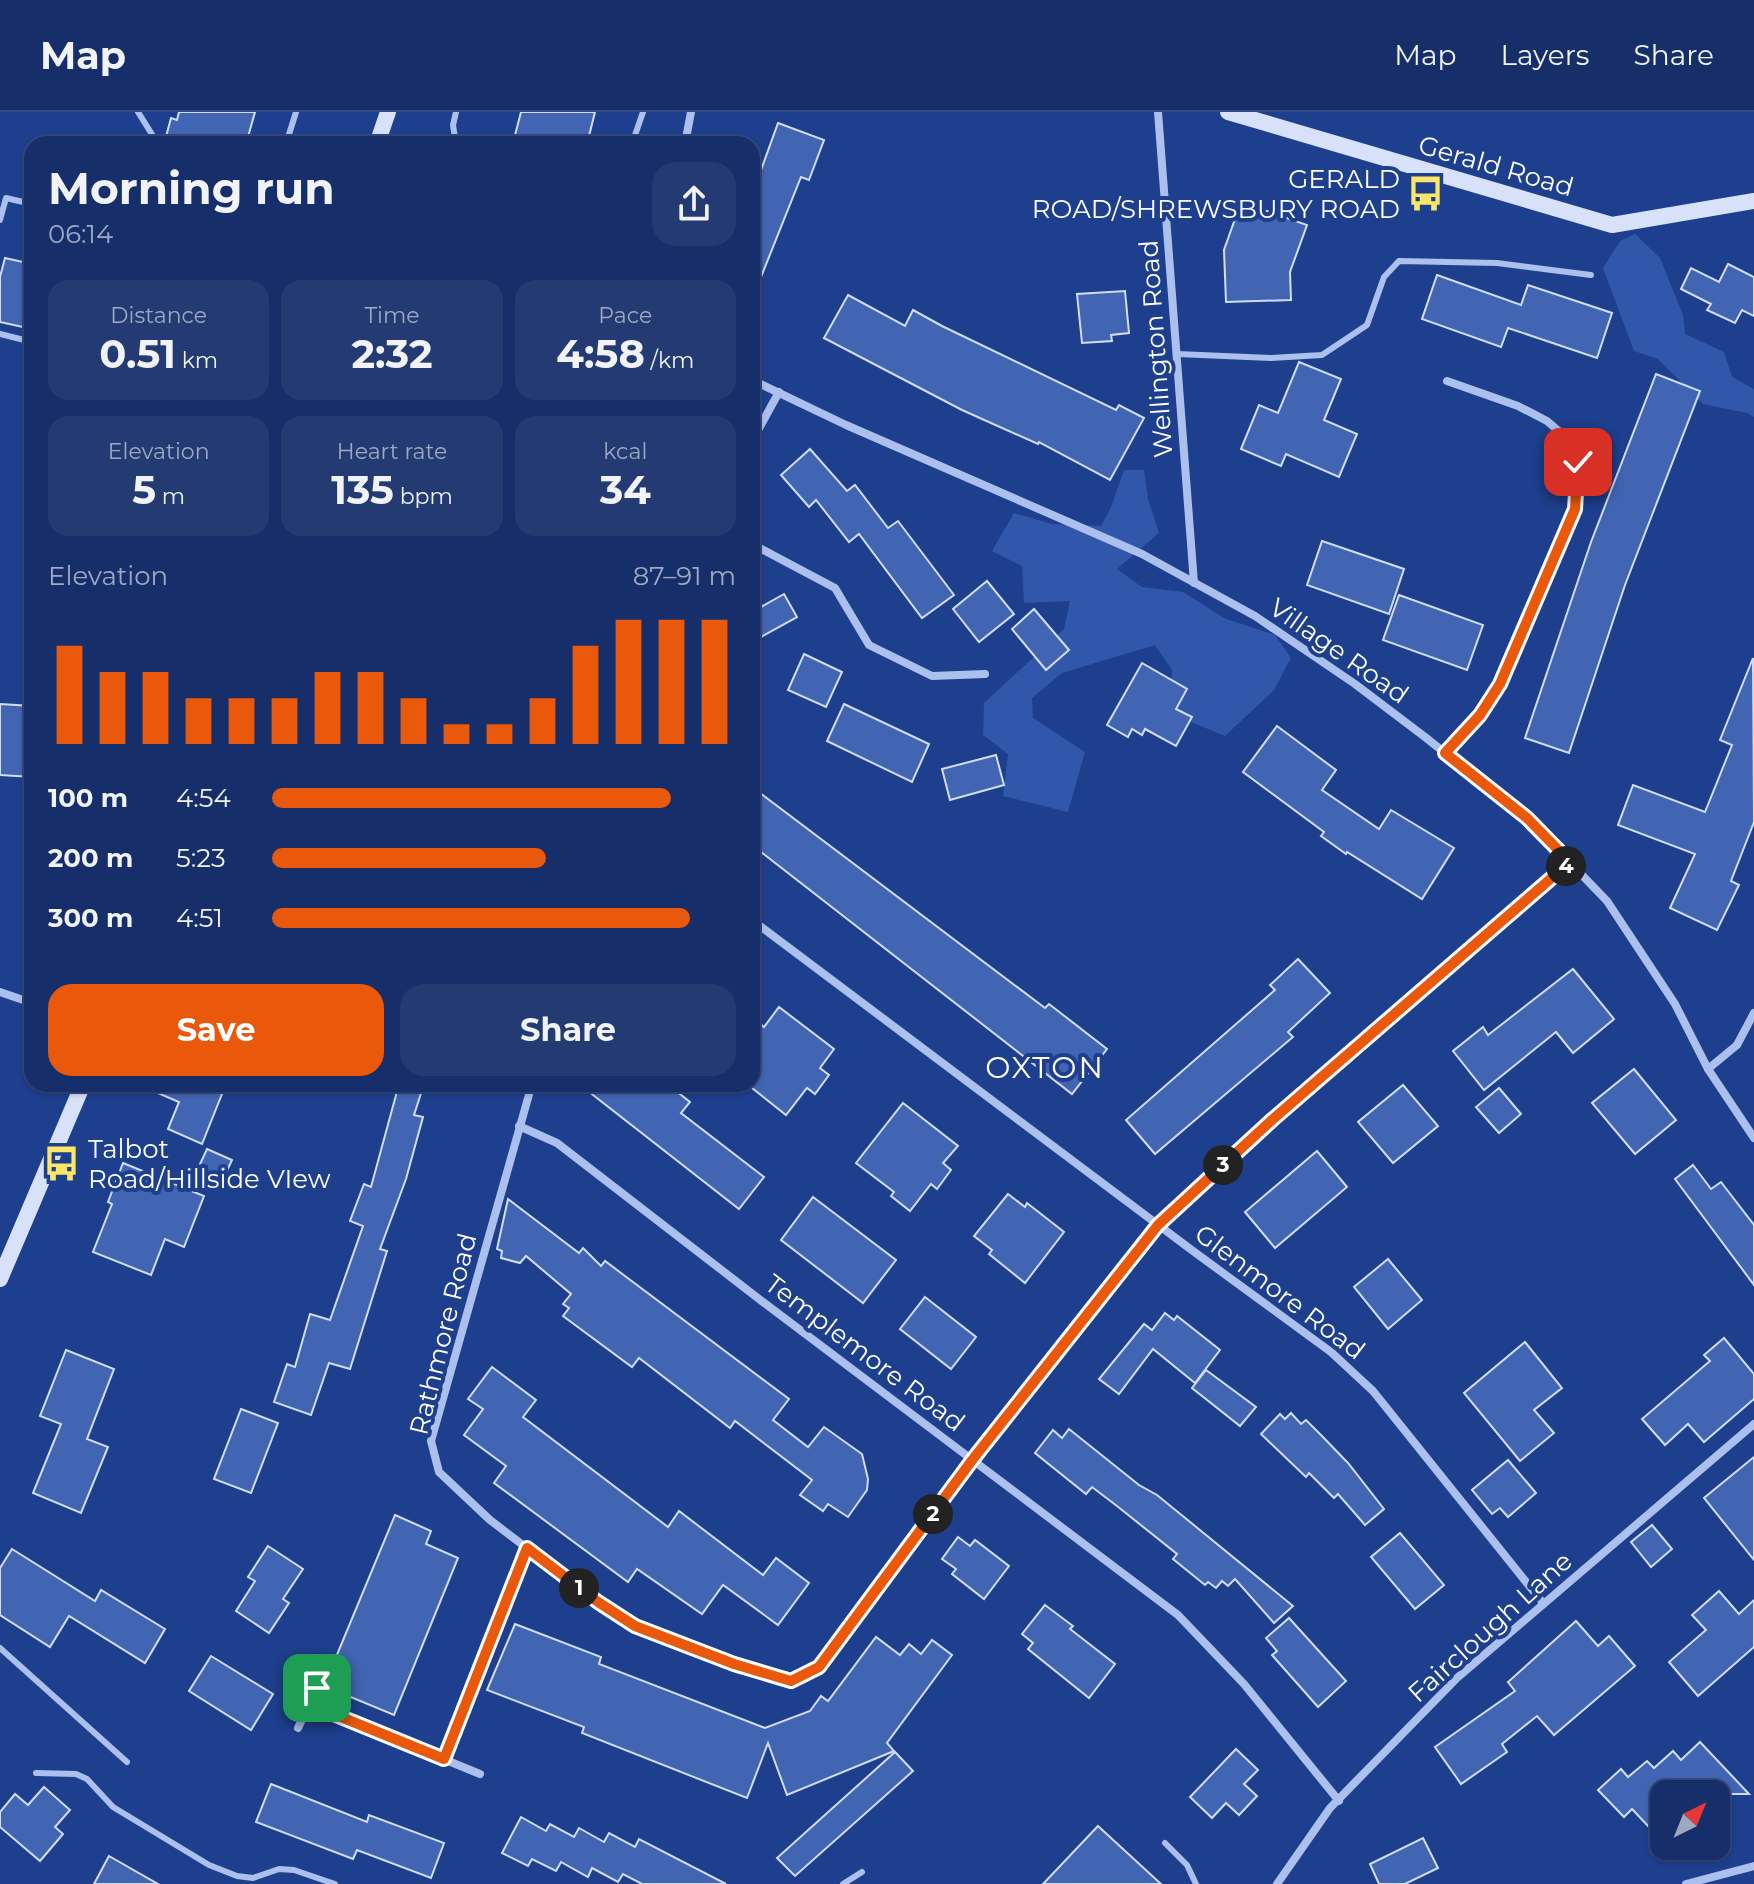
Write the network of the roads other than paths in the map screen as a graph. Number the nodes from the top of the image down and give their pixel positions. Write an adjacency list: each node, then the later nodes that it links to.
1 (138, 112): 9 (lane)
2 (296, 112): 10 (lane)
3 (388, 112): 11 (street)
4 (456, 112): 12 (lane)
5 (643, 112): 13 (lane)
6 (691, 112): 14 (street)
7 (1158, 112): 21 (street, Wellington Road)
8 (1228, 112): 15 (street, Gerald Road)
9 (153, 136)
10 (288, 136)
11 (380, 136)
12 (455, 136)
13 (635, 136)
14 (686, 136)
15 (1754, 201)
16 (24, 202): 17 (lane)
17 (0, 220)
18 (1591, 275): 21 (lane)
19 (0, 334): 20 (lane)
20 (24, 340)
21 (1177, 354): 27 (street, Wellington Road)
22 (1447, 381): 29 (street)
23 (760, 384): 24 (street, Village Road)
24 (779, 392): 25 (street); 27 (street, Village Road)
25 (760, 426)
26 (760, 548): 28 (street)
27 (1194, 583): 29 (street, Village Road)
28 (985, 674)
29 (1445, 753): 30 (street, Village Road)
30 (1570, 862): 35 (street, Village Road); 40 (street)
31 (760, 926): 40 (street, Glenmore Road)
32 (0, 992): 33 (street)
33 (24, 1000)
34 (1754, 1013): 35 (street)
35 (1708, 1069): 39 (street, Village Road)
36 (80, 1092): 41 (street)
37 (530, 1092): 38 (street, Rathmore Road)
38 (519, 1126): 43 (street, Templemore Road); 44 (street, Rathmore Road)
39 (1754, 1138)
40 (1158, 1225): 43 (street); 45 (street, Glenmore Road)
41 (0, 1279)
42 (1754, 1424): 45 (street, Fairclough Lane)
43 (973, 1459): 44 (street, Rathmore Road); 54 (street, Templemore Road)
44 (527, 1548): 50 (street)
45 (1543, 1603): 54 (street, Fairclough Lane)
46 (0, 1648): 51 (lane)
47 (317, 1688): 48 (street)
48 (309, 1704): 49 (street); 50 (street)
49 (298, 1728)
50 (444, 1759): 53 (street)
51 (127, 1762)
52 (36, 1773): 58 (lane)
53 (480, 1774)
54 (1339, 1801): 61 (street, Fairclough Lane)
55 (1165, 1843): 60 (lane)
56 (1754, 1866): 62 (street)
57 (862, 1872): 59 (lane)
58 (335, 1884)
59 (843, 1884)
60 (1196, 1884)
61 (1277, 1884)
62 (1686, 1884)

